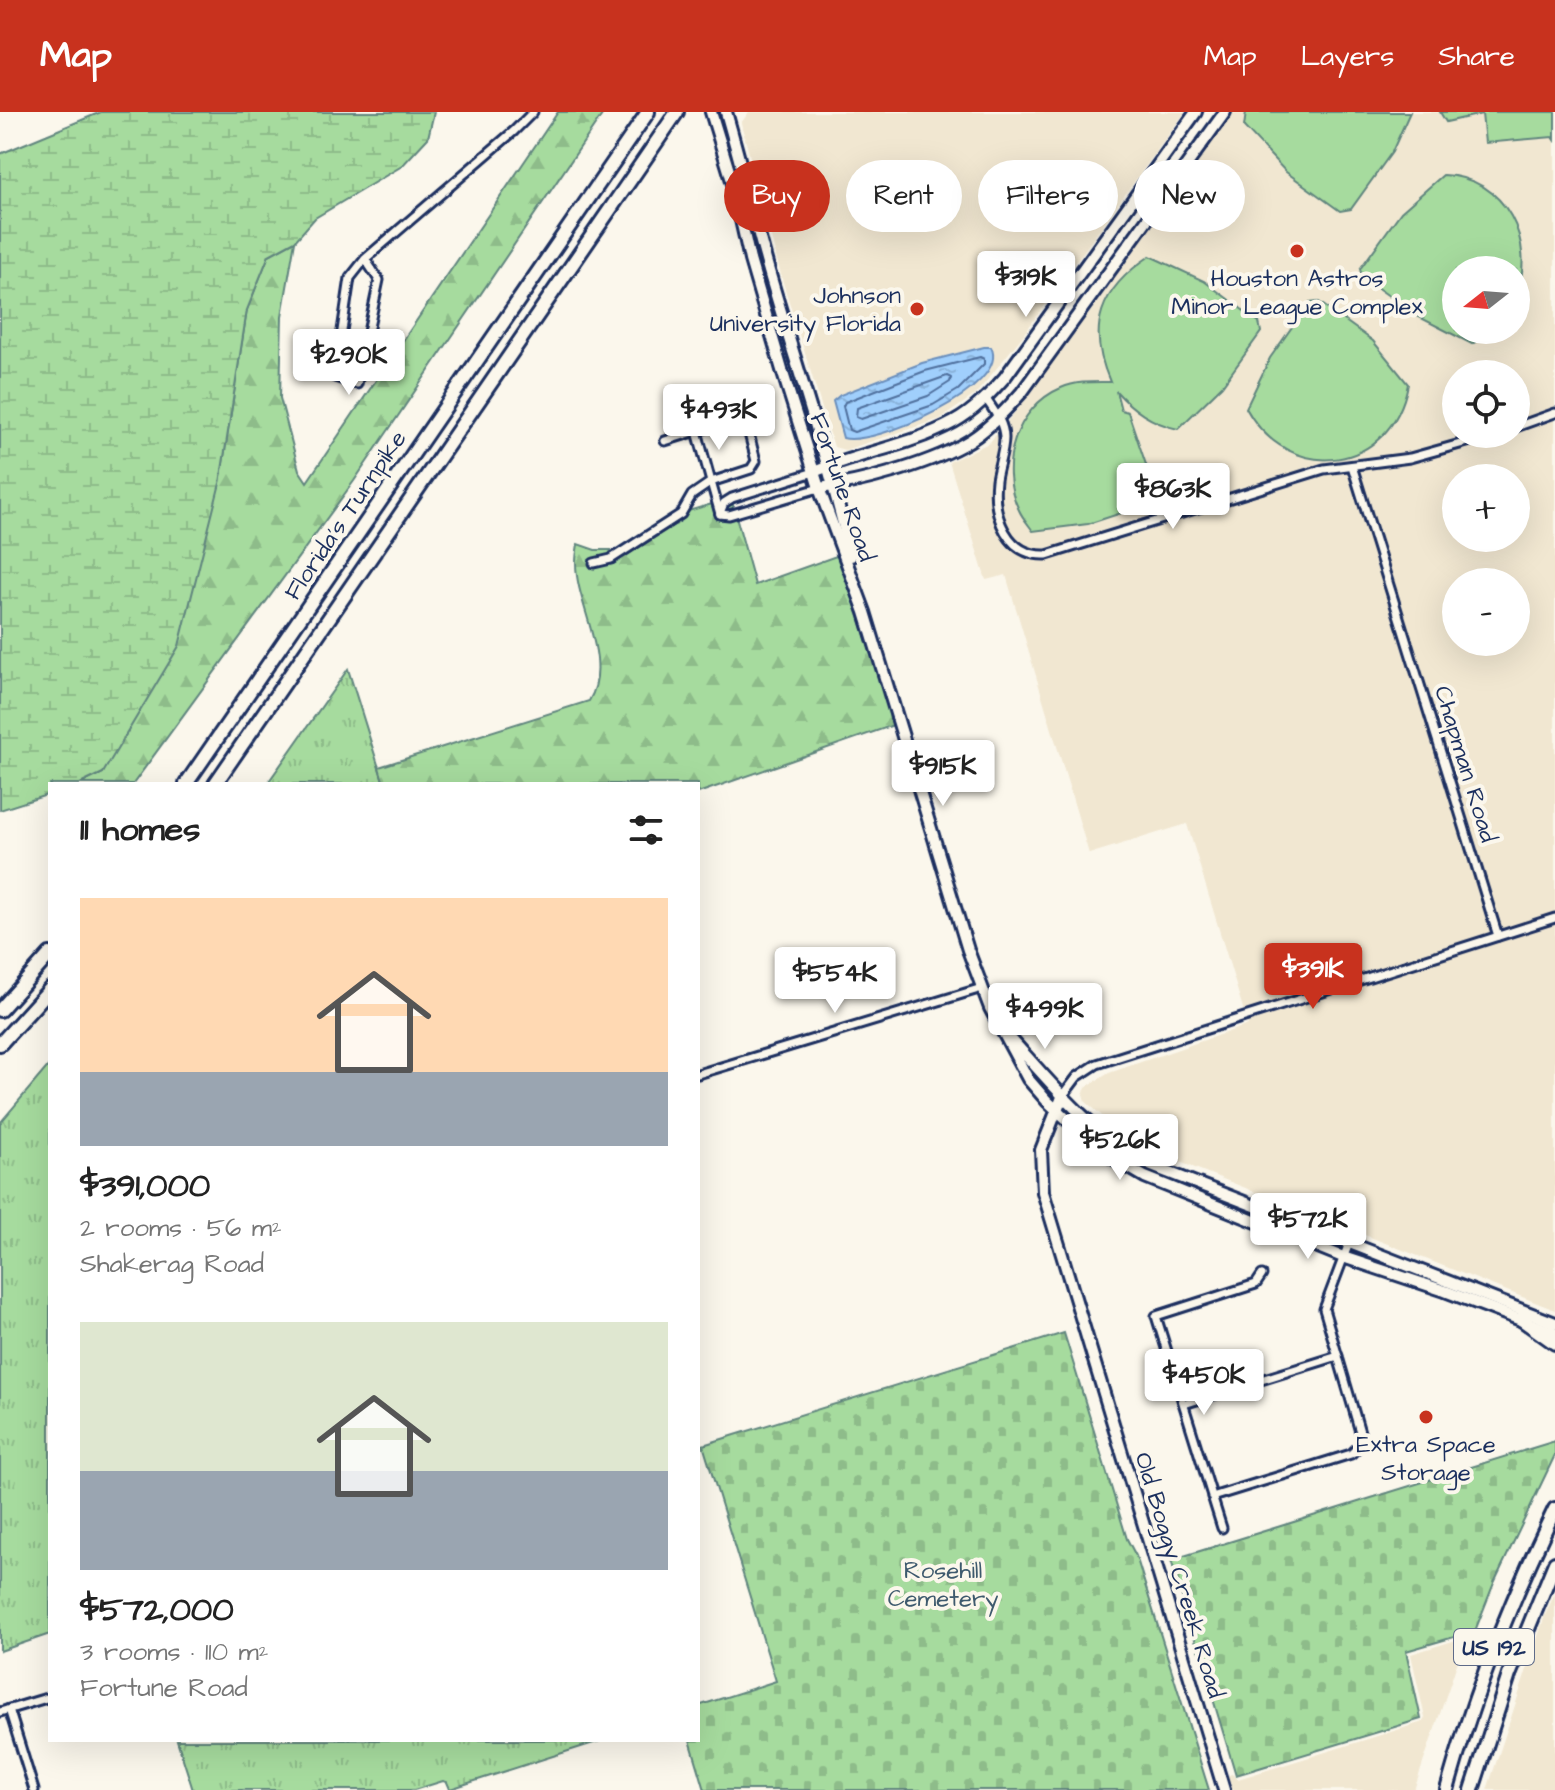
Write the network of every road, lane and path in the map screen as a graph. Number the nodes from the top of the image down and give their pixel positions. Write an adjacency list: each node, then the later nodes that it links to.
1 (533, 112): 8 (street)
2 (648, 112): 27 (highway, Florida's Turnpike)
3 (677, 112): 28 (highway, Florida's Turnpike)
4 (711, 112): 10 (main road, Fortune Road)
5 (726, 112): 9 (main road, Fortune Road)
6 (1196, 112): 11 (main road)
7 (1225, 112): 13 (main road)
8 (365, 259): 8 (street)
9 (797, 366): 10 (street); 18 (main road, Fortune Road)
10 (782, 370): 20 (main road, Fortune Road)
11 (986, 399): 13 (street); 18 (main road)
12 (1555, 413): 14 (street)
13 (998, 417): 19 (street); 22 (main road)
14 (1530, 422)
15 (697, 431): 16 (street); 21 (street); 21 (street)
16 (665, 441)
17 (1446, 448): 19 (street)
18 (828, 466): 20 (main road); 22 (main road, Fortune Road)
19 (1352, 466): 30 (street, Chapman Road)
20 (814, 472): 23 (main road, Fortune Road); 24 (street)
21 (711, 482): 24 (street); 25 (street)
22 (834, 486): 23 (main road); 26 (main road, Fortune Road)
23 (819, 488): 24 (street); 26 (main road, Fortune Road)
24 (720, 514)
25 (594, 563)
26 (860, 597): 32 (main road, Fortune Road)
27 (187, 782)
28 (216, 782)
29 (1555, 918): 30 (street)
30 (1498, 936): 38 (street)
31 (48, 956): 34 (highway)
32 (982, 988): 35 (main road, Fortune Road); 37 (street)
33 (48, 991): 36 (highway)
34 (0, 1010)
35 (1002, 1030): 38 (main road, Fortune Road); 39 (main road, Fortune Road)
36 (0, 1044)
37 (700, 1073)
38 (1062, 1097): 39 (main road, Old Boggy Creek Road); 40 (main road, Fortune Road)
39 (1056, 1110): 41 (main road, Fortune Road); 57 (main road, Old Boggy Creek Road)
40 (1349, 1243): 41 (street); 44 (main road, Fortune Road)
41 (1343, 1257): 43 (main road, Fortune Road); 47 (street)
42 (1262, 1275): 48 (street)
43 (1521, 1319): 45 (main road, Fortune Road); 46 (highway)
44 (1555, 1323)
45 (1555, 1333)
46 (1555, 1343)
47 (1338, 1356): 48 (street); 49 (street)
48 (1184, 1404): 49 (street)
49 (1212, 1497): 51 (street)
50 (1555, 1509): 58 (highway, US 192)
51 (1222, 1528)
52 (1555, 1563): 59 (highway, US 192)
53 (48, 1698): 54 (street)
54 (9, 1709): 55 (street); 56 (street)
55 (0, 1712)
56 (34, 1790)
57 (1224, 1790)
58 (1447, 1790)
59 (1472, 1790)

